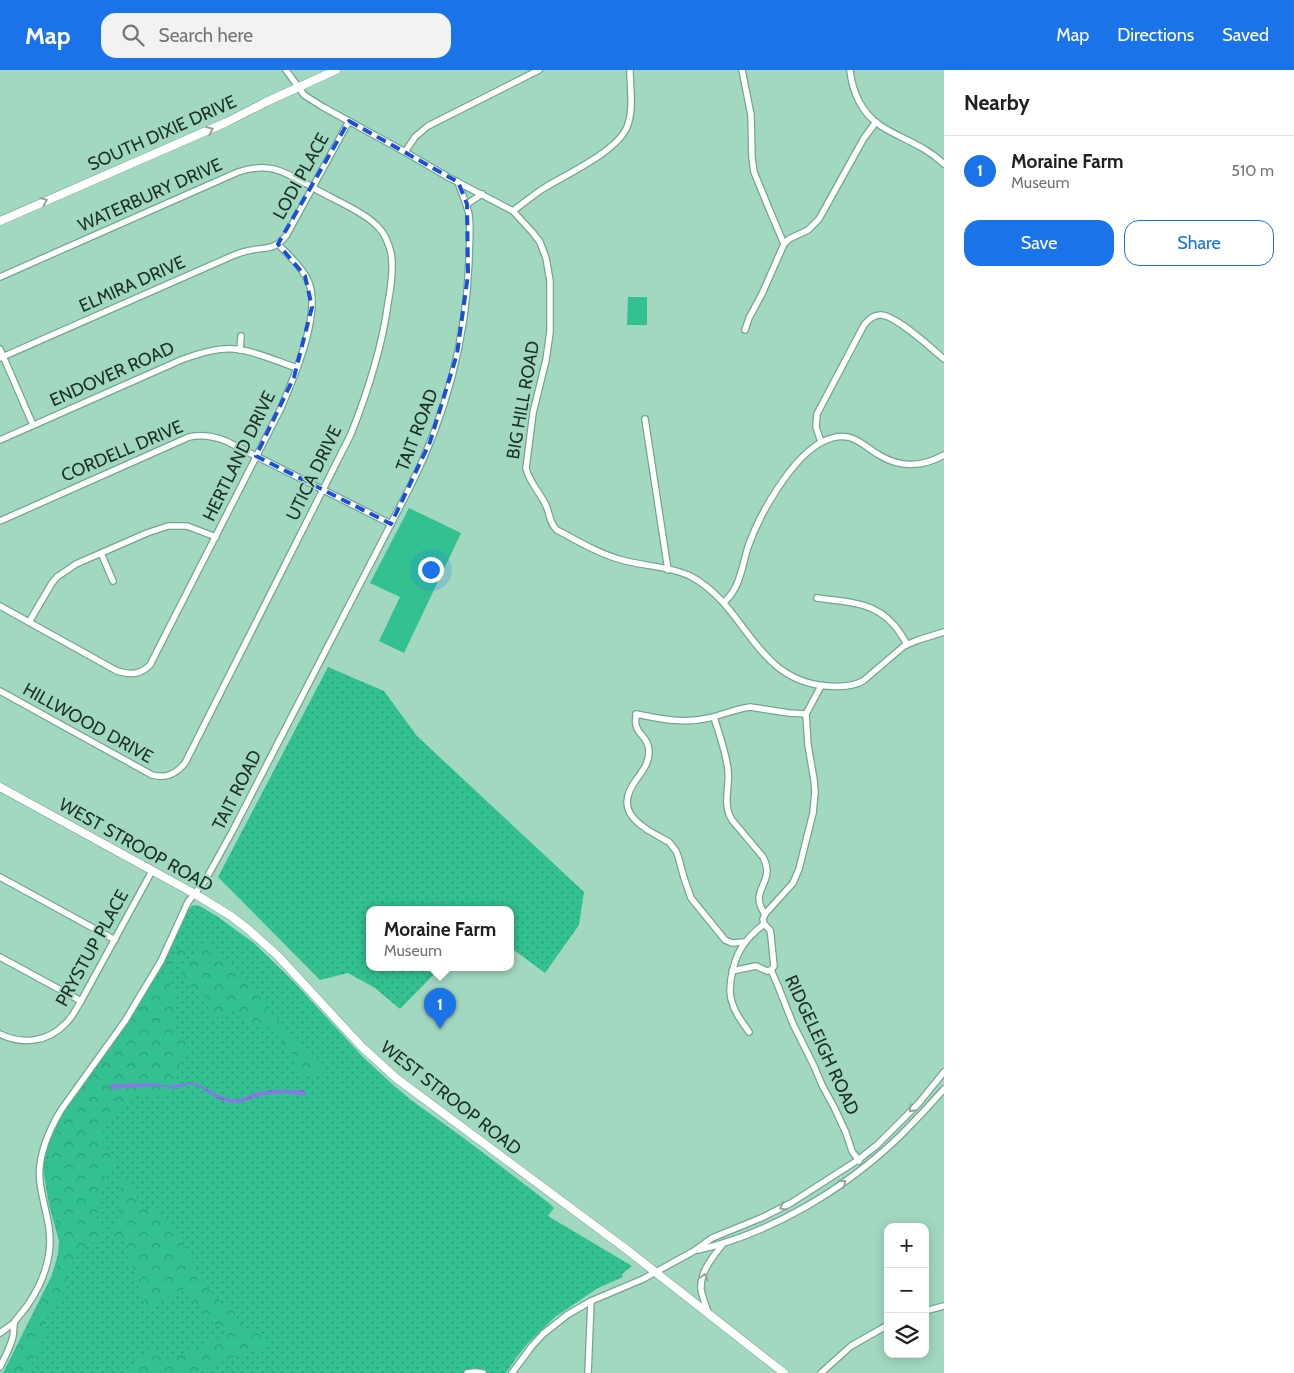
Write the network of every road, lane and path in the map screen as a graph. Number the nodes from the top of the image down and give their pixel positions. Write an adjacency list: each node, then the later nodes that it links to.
1 (286, 70): 7 (street, BIG HILL ROAD)
2 (336, 70): 7 (main road, SOUTH DIXIE DRIVE)
3 (539, 70): 10 (street)
4 (630, 70): 16 (street)
5 (742, 70): 19 (street)
6 (850, 70): 9 (street)
7 (298, 87): 8 (street, BIG HILL ROAD); 17 (main road, SOUTH DIXIE DRIVE, one-way to 7)
8 (349, 121): 10 (street, BIG HILL ROAD); 13 (street, LODI PLACE)
9 (876, 122): 11 (street); 19 (street)
10 (405, 152): 12 (street, BIG HILL ROAD)
11 (944, 164)
12 (458, 182): 14 (street, BIG HILL ROAD); 15 (street, TAIT ROAD)
13 (313, 188): 18 (street, LODI PLACE); 20 (street, WATERBURY DRIVE); 34 (street, UTICA DRIVE)
14 (482, 194): 15 (street); 16 (street, BIG HILL ROAD)
15 (467, 204): 36 (street, TAIT ROAD)
16 (513, 211): 39 (street, BIG HILL ROAD)
17 (0, 221)
18 (278, 244): 25 (street, ELMIRA DRIVE); 27 (street, HERTLAND DRIVE)
19 (784, 244): 21 (street)
20 (0, 277)
21 (745, 330)
22 (242, 336): 24 (street)
23 (0, 349): 25 (street)
24 (240, 350): 27 (street, ENDOVER ROAD); 29 (street, ENDOVER ROAD)
25 (2, 358): 29 (street)
26 (944, 359): 31 (street)
27 (296, 368): 33 (street, HERTLAND DRIVE)
28 (646, 419): 39 (street)
29 (33, 425): 30 (street, ENDOVER ROAD)
30 (0, 440)
31 (821, 442): 32 (street); 42 (street)
32 (944, 455)
33 (256, 456): 34 (street, CORDELL DRIVE); 35 (street, CORDELL DRIVE); 37 (street, HERTLAND DRIVE)
34 (322, 490): 36 (street, CORDELL DRIVE); 51 (street, UTICA DRIVE)
35 (0, 521)
36 (391, 524): 55 (street, TAIT ROAD)
37 (216, 537): 38 (street); 44 (street, HERTLAND DRIVE)
38 (101, 553): 40 (street); 44 (street)
39 (668, 570): 42 (street, BIG HILL ROAD)
40 (113, 581)
41 (816, 598): 46 (street)
42 (724, 602): 47 (street, BIG HILL ROAD)
43 (0, 606): 44 (street)
44 (29, 622)
45 (944, 632): 46 (street, BIG HILL ROAD)
46 (907, 644): 47 (street, BIG HILL ROAD)
47 (821, 686): 49 (street)
48 (0, 691): 51 (street, HILLWOOD DRIVE)
49 (806, 714): 50 (street); 56 (street)
50 (714, 717): 56 (street); 59 (street)
51 (162, 777)
52 (0, 787): 53 (main road, WEST STROOP ROAD)
53 (152, 871): 55 (main road, WEST STROOP ROAD); 58 (street, PRYSTUP PLACE)
54 (0, 877): 58 (street)
55 (195, 894): 72 (main road, WEST STROOP ROAD); 77 (street, TAIT ROAD)
56 (765, 914): 57 (street)
57 (764, 924): 59 (street); 61 (street)
58 (115, 940): 63 (street, PRYSTUP PLACE)
59 (745, 942): 62 (street)
60 (0, 957): 63 (street)
61 (771, 970): 62 (street, RIDGELEIGH ROAD); 68 (street, RIDGELEIGH ROAD)
62 (732, 971): 64 (street)
63 (81, 1002): 65 (street, PRYSTUP PLACE)
64 (749, 1032)
65 (0, 1034)
66 (944, 1072): 68 (street, one-way to 68)
67 (944, 1088): 69 (street)
68 (858, 1160): 69 (street, RIDGELEIGH ROAD); 71 (street, one-way to 71)
69 (865, 1167): 70 (street, one-way to 69)
70 (722, 1245): 71 (street); 76 (street, one-way to 70)
71 (694, 1251): 72 (street)
72 (655, 1272): 73 (street); 76 (main road, WEST STROOP ROAD)
73 (591, 1302): 83 (street); 84 (street)
74 (944, 1306): 75 (street)
75 (929, 1310)
76 (708, 1313): 85 (main road, WEST STROOP ROAD)
77 (14, 1323): 79 (street); 80 (street, TAIT ROAD)
78 (884, 1326): 86 (street)
79 (0, 1333)
80 (0, 1367)
81 (467, 1373): 82 (street)
82 (483, 1373)
83 (512, 1373)
84 (588, 1373)
85 (784, 1373)
86 (821, 1373)

